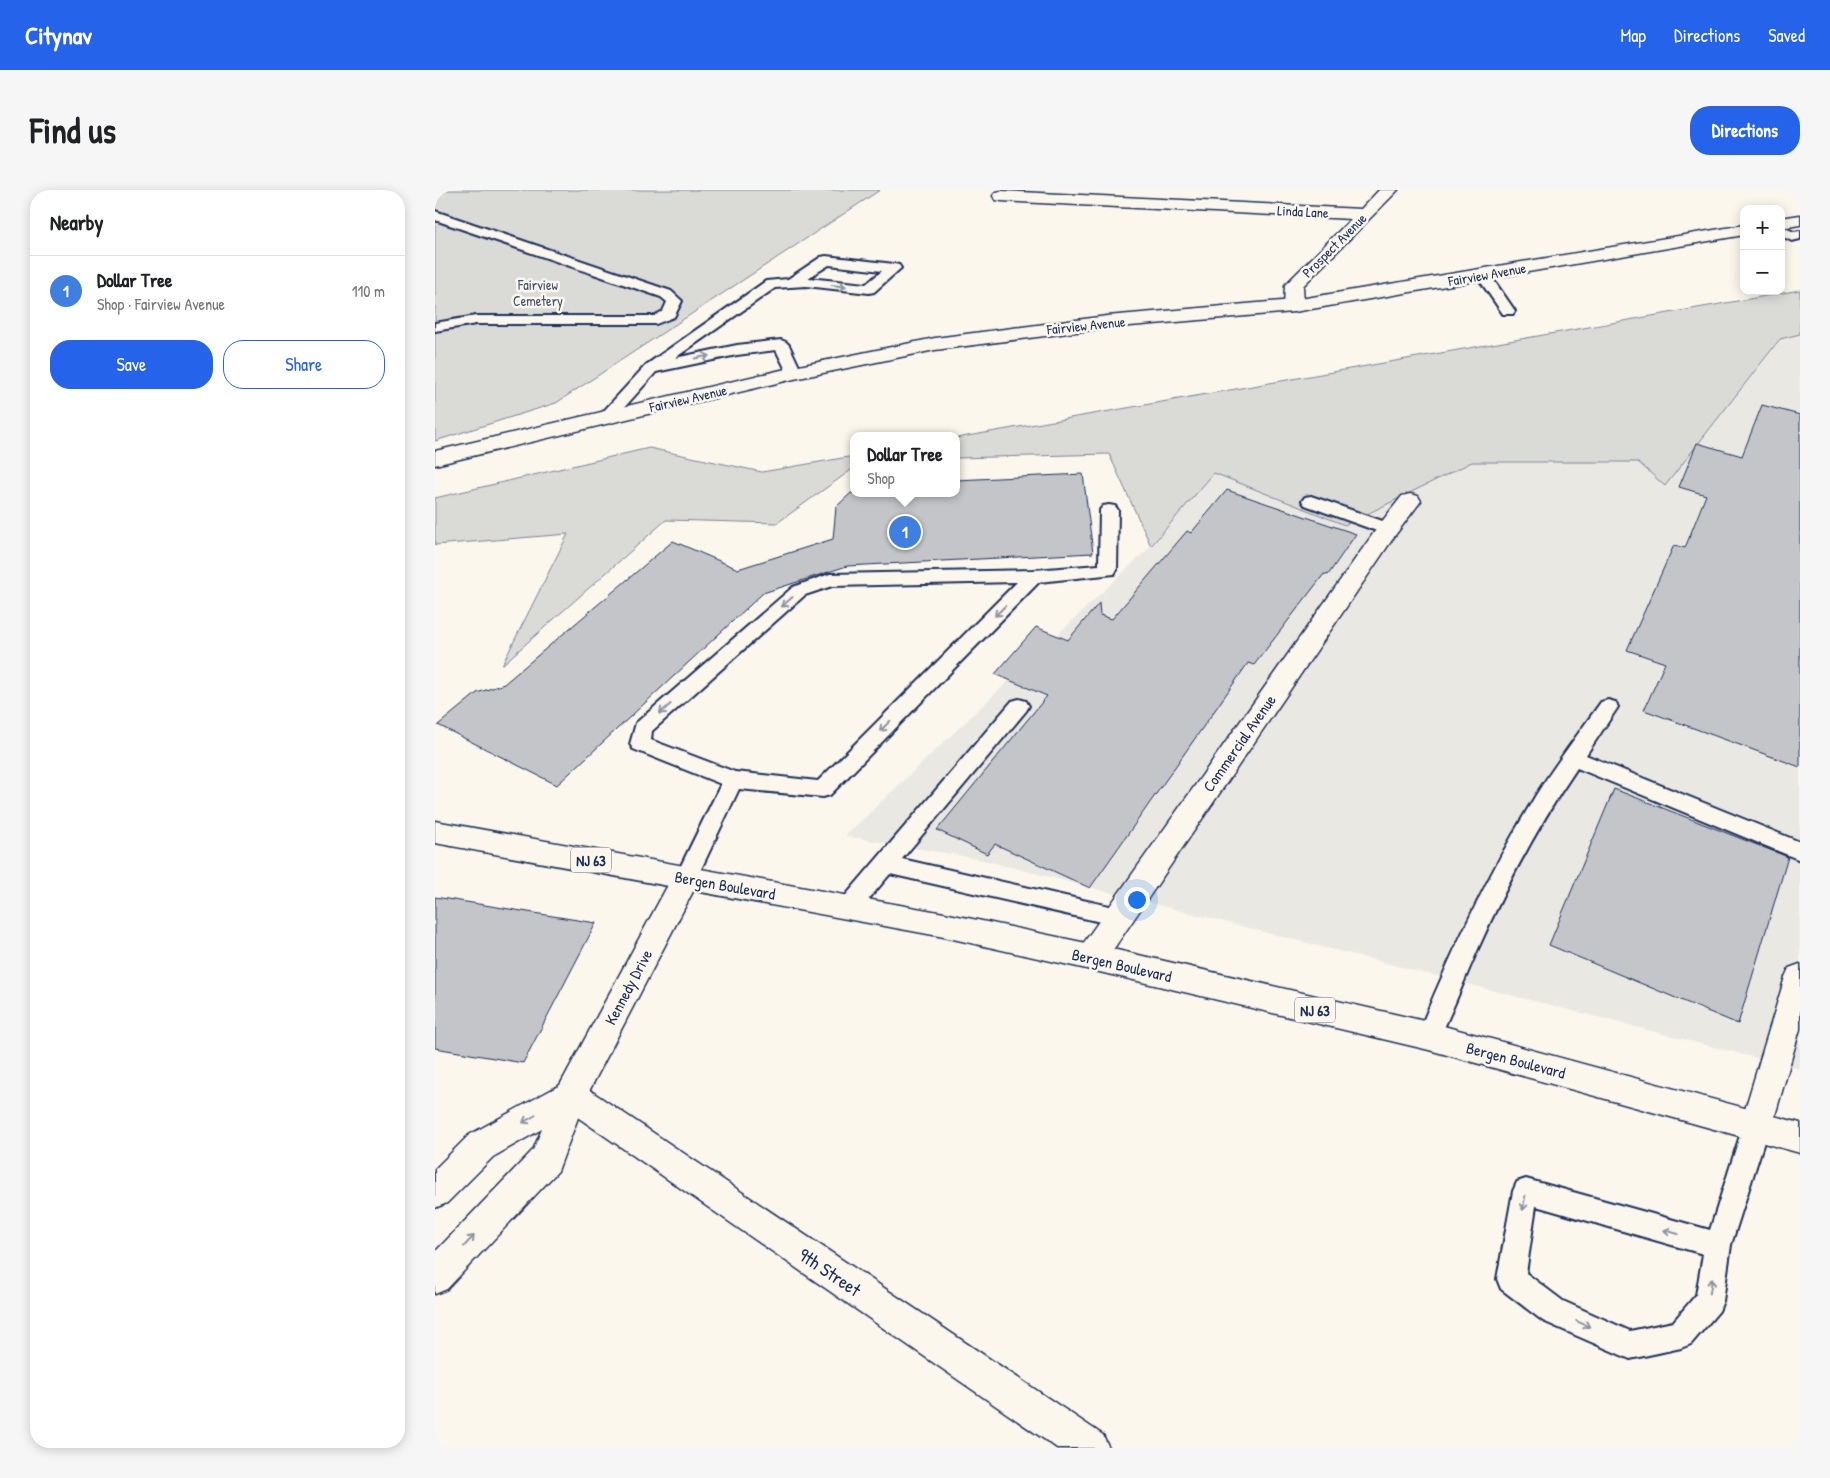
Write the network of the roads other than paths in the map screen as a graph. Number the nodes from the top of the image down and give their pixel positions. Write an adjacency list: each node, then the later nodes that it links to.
1 (1389, 190): 3 (main road, Prospect Avenue)
2 (1002, 196): 3 (main road, Linda Lane)
3 (1365, 214): 12 (main road, Prospect Avenue)
4 (435, 215): 14 (lane)
5 (1800, 220): 6 (main road)
6 (1785, 222)
7 (1740, 231): 10 (main road, Fairview Avenue)
8 (1785, 233): 9 (lane)
9 (1800, 235)
10 (1483, 275): 12 (main road, Fairview Avenue); 13 (lane)
11 (791, 283): 11 (lane, one-way to 11); 15 (lane)
12 (1294, 306): 16 (main road, Fairview Avenue)
13 (1508, 311)
14 (435, 327)
15 (651, 368): 16 (lane, one-way to 16); 17 (lane)
16 (794, 373): 17 (main road, Fairview Avenue)
17 (607, 417): 18 (main road, Fairview Avenue)
18 (435, 458)
19 (1311, 501): 22 (lane)
20 (1409, 501): 22 (main road, Commercial Avenue)
21 (1109, 510): 23 (lane)
22 (1387, 529): 33 (main road, Commercial Avenue)
23 (1034, 576): 27 (lane, one-way to 27); 27 (lane, one-way to 27)
24 (1019, 706): 30 (lane)
25 (1607, 707): 26 (lane)
26 (1573, 758): 29 (lane); 36 (lane)
27 (733, 780): 31 (lane)
28 (435, 832): 31 (main road, Bergen Boulevard / NJ 63)
29 (1800, 851)
30 (884, 864): 32 (lane); 33 (lane)
31 (686, 878): 32 (main road, Bergen Boulevard / NJ 63); 37 (main road, Kennedy Drive)
32 (849, 907): 34 (main road, Bergen Boulevard / NJ 63)
33 (1117, 917): 34 (main road, Commercial Avenue)
34 (1091, 958): 36 (main road, Bergen Boulevard / NJ 63)
35 (1800, 977): 38 (main road)
36 (1429, 1036): 38 (main road, Bergen Boulevard / NJ 63)
37 (571, 1095): 40 (main road, one-way to 40); 42 (main road, Kennedy Drive, one-way to 37); 43 (main road, 9th Street)
38 (1756, 1126): 39 (main road, Bergen Boulevard / NJ 63); 41 (lane)
39 (1800, 1138)
40 (435, 1192)
41 (1718, 1245): 41 (lane, one-way to 41)
42 (435, 1277)
43 (1090, 1448)

